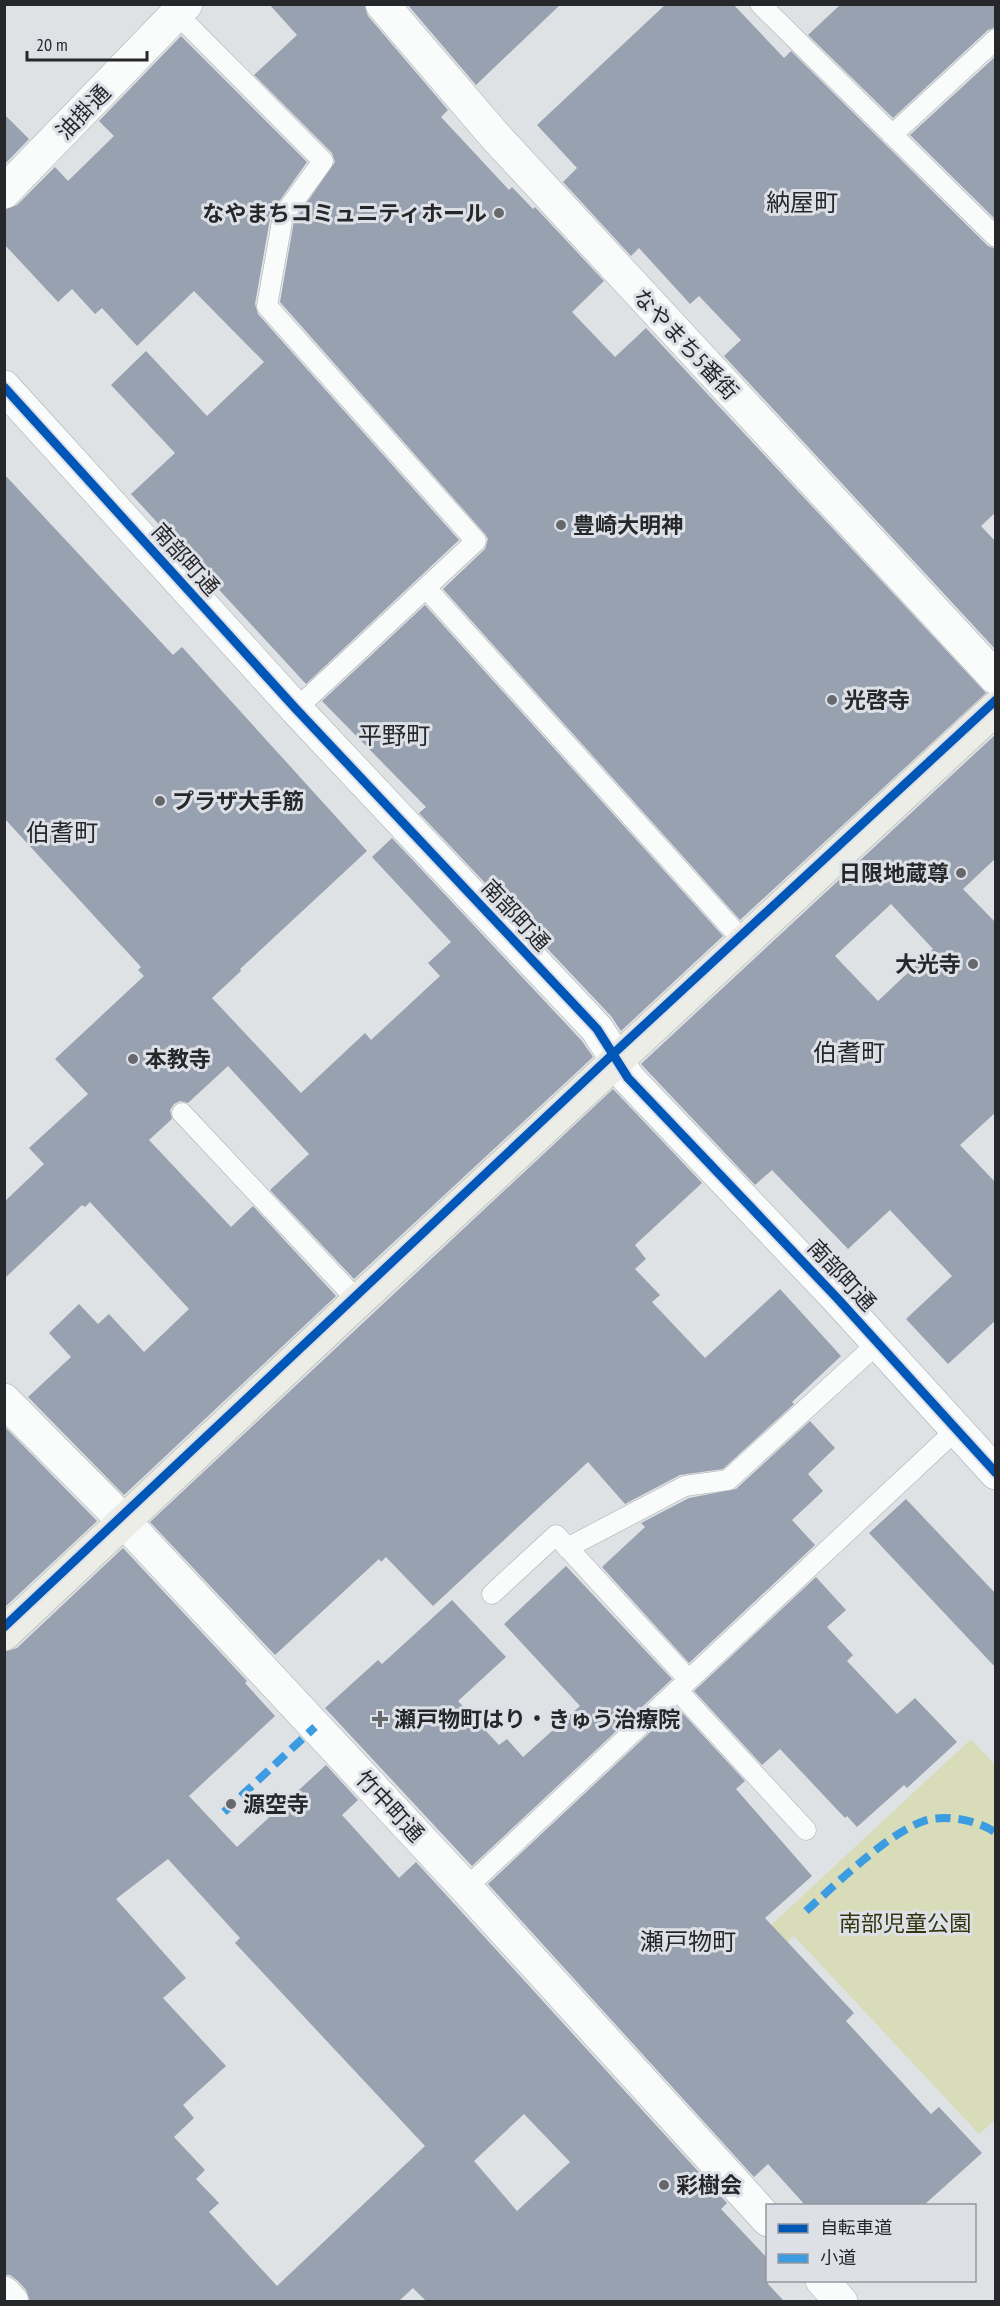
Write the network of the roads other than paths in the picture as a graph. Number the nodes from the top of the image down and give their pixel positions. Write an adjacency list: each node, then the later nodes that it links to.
1 (382, 4): 10 (street, なやまち5番街)
2 (760, 4): 5 (lane)
3 (181, 9): 6 (street, 油掛通); 9 (lane)
4 (995, 42): 5 (lane)
5 (892, 135): 7 (lane)
6 (4, 192)
7 (996, 237)
8 (4, 387): 12 (street, 南部町通)
9 (426, 588): 12 (lane); 13 (lane)
10 (996, 678)
11 (996, 708): 13 (main road)
12 (296, 709): 14 (street, 南部町通)
13 (745, 943): 14 (main road)
14 (616, 1060): 16 (main road); 17 (street, 南部町通)
15 (182, 1113): 16 (lane)
16 (358, 1300): 21 (main road)
17 (878, 1343): 19 (street, 南部町通); 22 (lane)
18 (4, 1400): 21 (street, 竹中町通)
19 (956, 1430): 20 (street, 南部町通); 25 (lane)
20 (996, 1473)
21 (125, 1522): 24 (main road); 27 (street, 竹中町通)
22 (567, 1548): 23 (lane); 25 (lane)
23 (492, 1594)
24 (4, 1634)
25 (683, 1685): 26 (lane); 27 (lane)
26 (807, 1830)
27 (466, 1888): 28 (street, 竹中町通)
28 (766, 2218)
29 (824, 2282): 32 (street)
30 (4, 2293): 31 (street)
31 (12, 2301)
32 (841, 2301)

